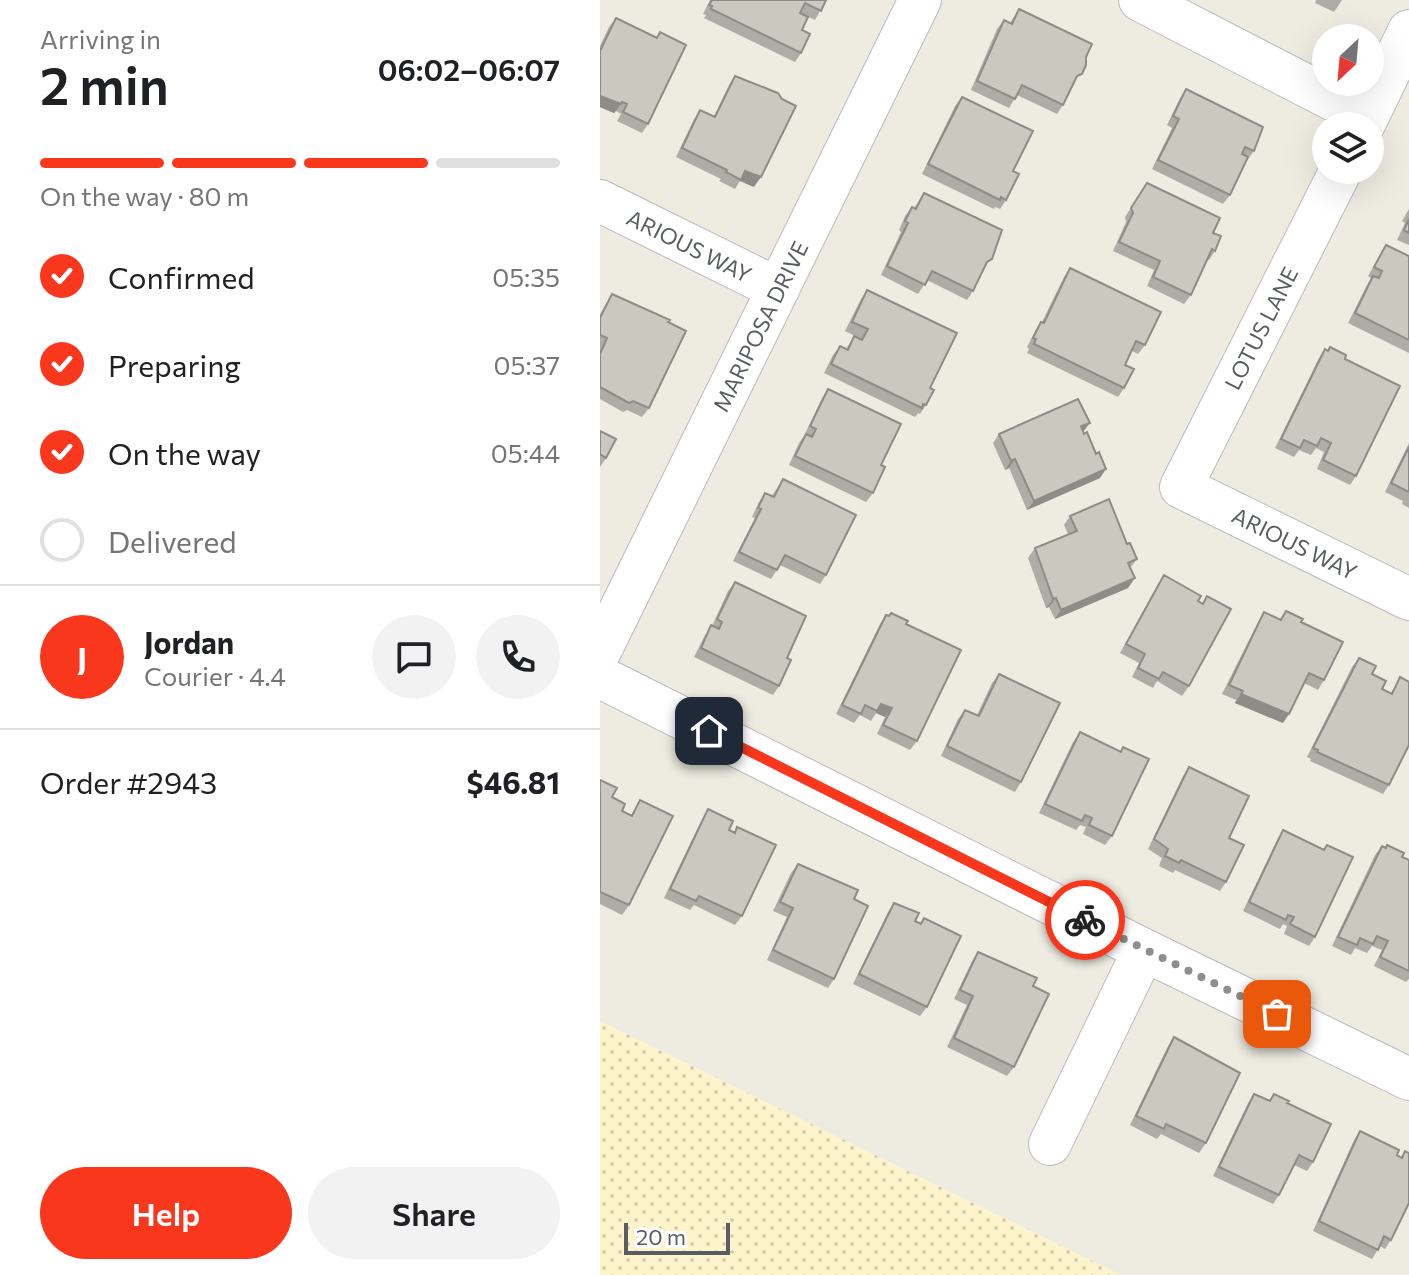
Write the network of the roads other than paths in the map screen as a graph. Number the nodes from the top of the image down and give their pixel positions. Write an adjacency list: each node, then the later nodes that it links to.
1 (920, 0): 8 (street, MARIPOSA DRIVE)
2 (1140, 0): 4 (street)
3 (1409, 31): 5 (street)
4 (1347, 112)
5 (1370, 112)
6 (1334, 184): 9 (street, LOTUS LANE)
7 (600, 201): 8 (street, ARIOUS WAY)
8 (778, 289): 11 (street, MARIPOSA DRIVE)
9 (1181, 487): 10 (street, ARIOUS WAY)
10 (1409, 599)
11 (600, 651)
12 (600, 677): 13 (street)
13 (1144, 950): 14 (street); 15 (street)
14 (1409, 1079)
15 (1050, 1144)

